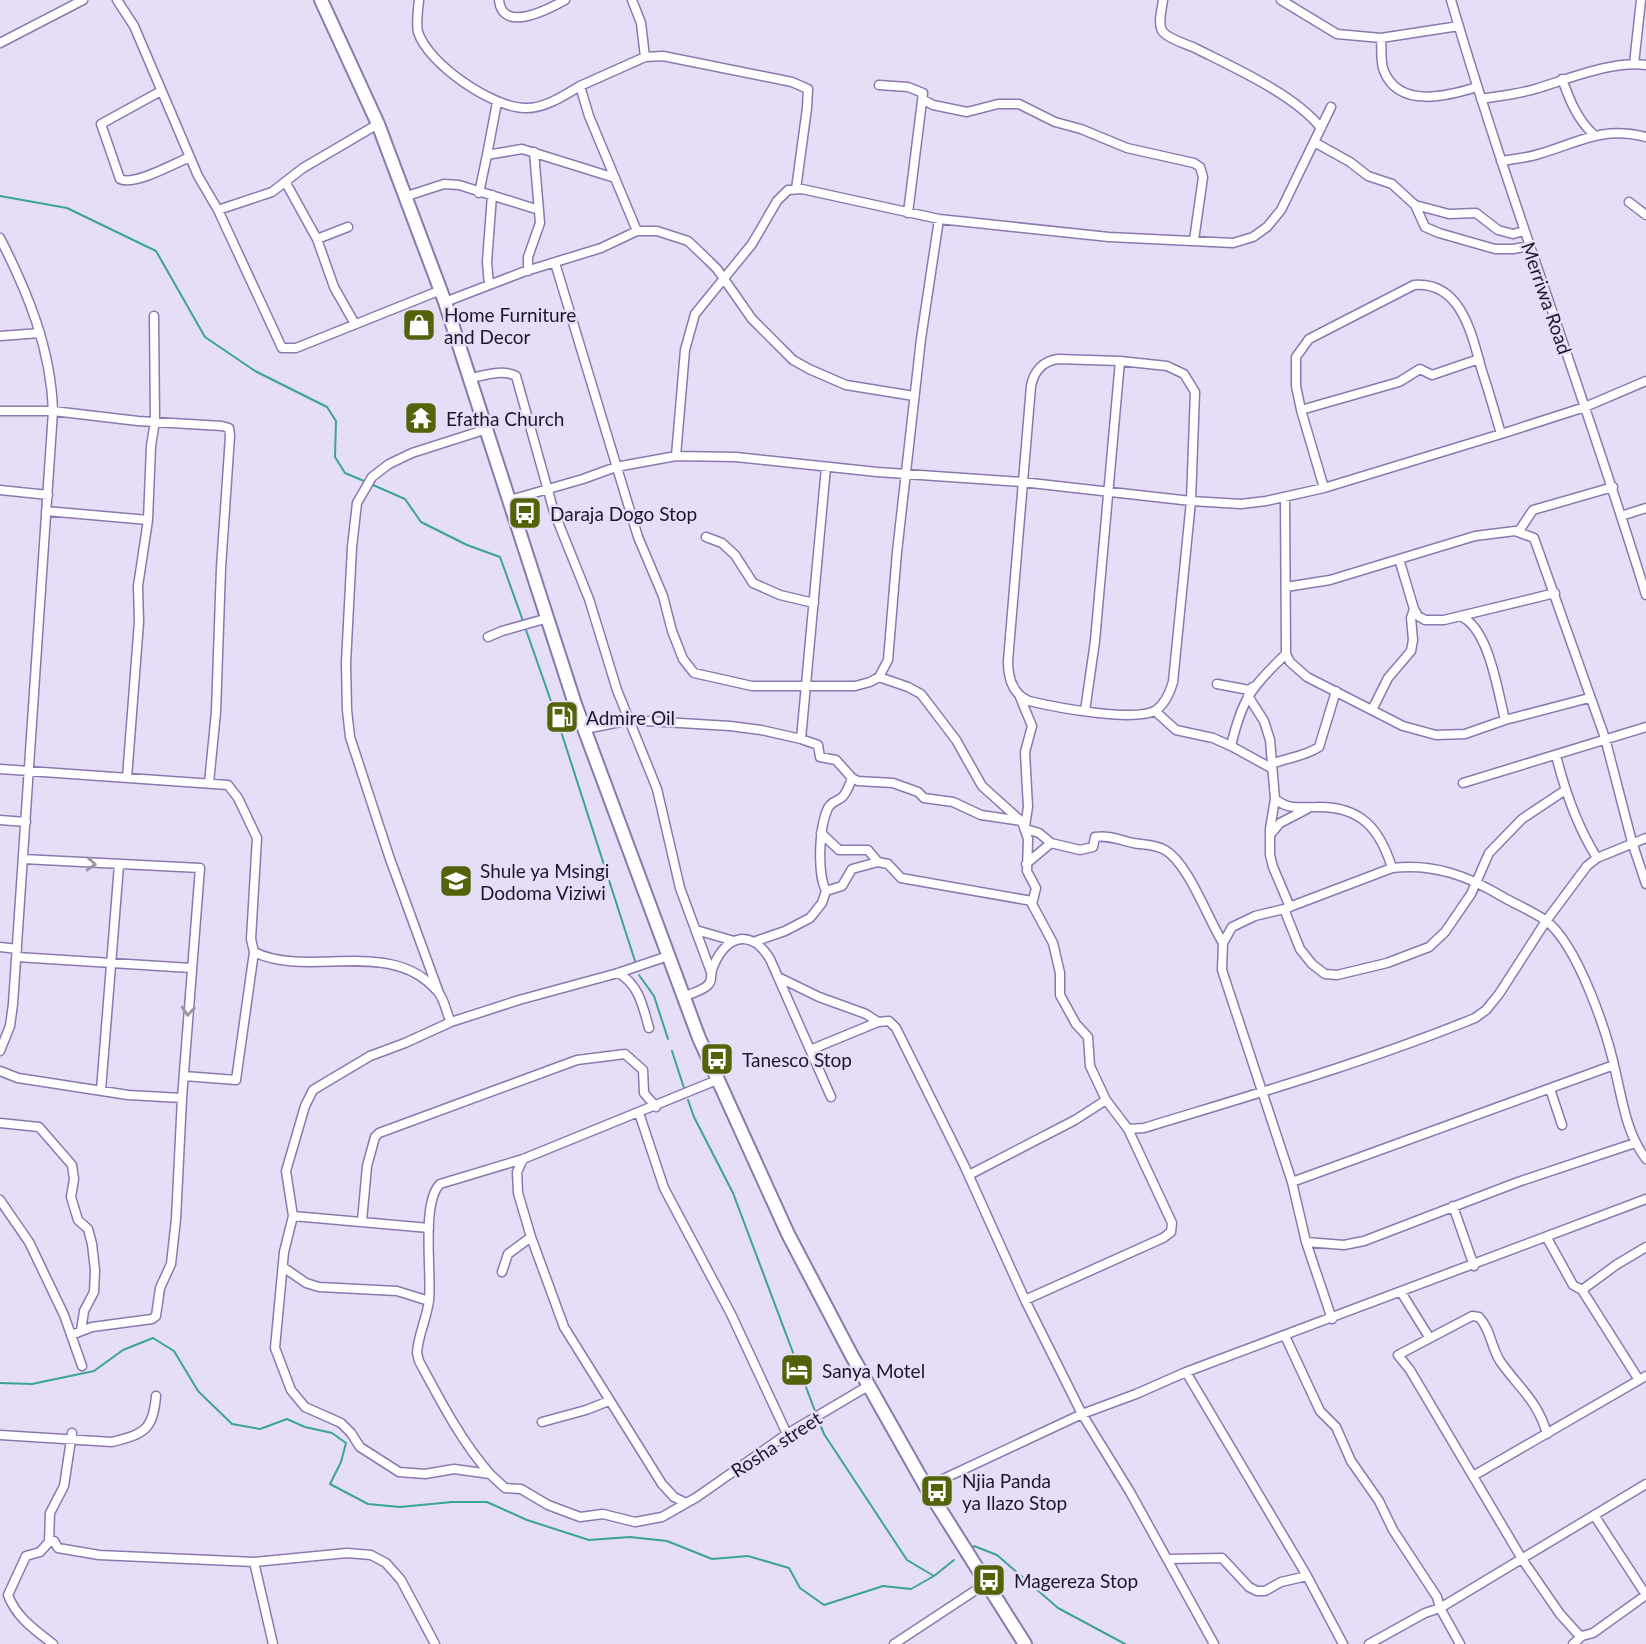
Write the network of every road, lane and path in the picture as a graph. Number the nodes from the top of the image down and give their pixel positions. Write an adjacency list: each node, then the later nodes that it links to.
1 (83, 0): 14 (street)
2 (117, 0): 22 (street)
3 (321, 0): 27 (highway)
4 (419, 0): 25 (street)
5 (499, 0): 6 (street)
6 (565, 0)
7 (632, 0): 15 (street)
8 (1163, 0): 28 (street)
9 (1280, 0): 13 (street)
10 (1451, 0): 12 (street, Merriwa Road)
11 (1642, 0): 16 (street)
12 (1459, 26): 13 (street); 21 (street, Merriwa Road)
13 (1381, 38): 21 (street)
14 (0, 43)
15 (645, 57): 20 (street); 38 (street)
16 (1634, 64): 17 (street); 18 (street)
17 (1646, 65)
18 (1562, 79): 23 (street); 29 (street)
19 (879, 85): 24 (street)
20 (580, 86): 25 (street); 36 (street)
21 (1477, 87): 23 (street, Merriwa Road)
22 (161, 91): 34 (street); 34 (street)
23 (1481, 99): 35 (street, Merriwa Road)
24 (924, 100): 46 (street); 54 (street)
25 (497, 102): 33 (street)
26 (1331, 107): 28 (street)
27 (378, 124): 37 (street); 41 (highway)
28 (1321, 128): 31 (street)
29 (1594, 135): 30 (street); 35 (street)
30 (1646, 137)
31 (1314, 142): 43 (street); 54 (street)
32 (534, 152): 33 (street); 36 (street); 45 (street)
33 (487, 155): 39 (street)
34 (190, 158): 44 (street)
35 (1501, 161): 50 (street, Merriwa Road)
36 (615, 178): 51 (street)
37 (286, 183): 44 (street); 53 (street)
38 (796, 189): 46 (street); 58 (street)
39 (479, 193): 40 (street); 41 (street)
40 (492, 195): 45 (street); 59 (street)
41 (407, 197): 60 (highway)
42 (1629, 202): 47 (street)
43 (1415, 205): 50 (street); 55 (street)
44 (218, 209): 62 (street)
45 (539, 210): 57 (street)
46 (908, 213): 48 (street)
47 (1646, 215)
48 (939, 219): 54 (street); 69 (street)
49 (348, 227): 53 (street)
50 (1524, 231): 55 (street, Merriwa Road)
51 (637, 232): 56 (street); 58 (street)
52 (0, 238): 63 (street)
53 (317, 239): 62 (street)
54 (1194, 240)
55 (1529, 246): 70 (street, Merriwa Road)
56 (555, 263): 57 (street); 78 (street)
57 (528, 271): 59 (street)
58 (723, 277): 69 (street); 77 (street)
59 (489, 285): 60 (street)
60 (443, 296): 62 (street); 67 (highway)
61 (154, 316): 74 (street)
62 (355, 324)
63 (40, 333): 64 (street); 73 (street)
64 (0, 336)
65 (1479, 359): 71 (street); 71 (street); 76 (street)
66 (1120, 361): 81 (street); 86 (street); 90 (street)
67 (471, 379): 75 (highway); 84 (street)
68 (1646, 380): 70 (street)
69 (914, 396): 80 (street)
70 (1585, 407): 76 (street); 82 (street, Merriwa Road)
71 (1301, 410): 83 (street)
72 (0, 411): 73 (street)
73 (53, 411): 74 (street); 87 (street)
74 (155, 421): 94 (street); 131 (street)
75 (487, 429): 89 (highway); 169 (street)
76 (1501, 434): 83 (street)
77 (677, 456): 78 (street); 79 (street)
78 (616, 467): 84 (street); 109 (street)
79 (826, 467): 80 (street); 101 (street)
80 (906, 475): 81 (street); 107 (street)
81 (1022, 482): 86 (street); 113 (street)
82 (1613, 487): 93 (street, Merriwa Road); 95 (street)
83 (1324, 488): 88 (street)
84 (548, 489): 89 (street); 118 (street)
85 (0, 490): 87 (street)
86 (1108, 491): 90 (street); 116 (street)
87 (48, 495): 92 (street)
88 (1284, 498): 90 (street); 98 (street)
89 (510, 500): 104 (highway)
90 (1191, 501): 117 (street)
91 (1646, 508): 93 (street)
92 (46, 511): 94 (street); 128 (street)
93 (1621, 516): 100 (street, Merriwa Road)
94 (148, 520): 129 (street)
95 (1519, 531): 97 (street); 99 (street)
96 (706, 537): 101 (street)
97 (1399, 559): 98 (street); 102 (street)
98 (1286, 587): 106 (street)
99 (1555, 593): 103 (street); 114 (street)
100 (1646, 593)
101 (814, 603): 109 (street)
102 (1415, 609): 103 (street); 115 (street)
103 (1461, 616): 119 (street)
104 (542, 620): 105 (street); 121 (highway)
105 (488, 637)
106 (1286, 654): 110 (street); 111 (street)
107 (879, 677): 109 (street); 138 (street)
108 (1217, 684): 110 (street)
109 (806, 686): 123 (street)
110 (1253, 687): 112 (street)
111 (1336, 691): 115 (street); 126 (street)
112 (1248, 696): 124 (street); 126 (street)
113 (1020, 698): 116 (street); 138 (street)
114 (1589, 698): 119 (street); 122 (street)
115 (1372, 710): 119 (street)
116 (1085, 711): 117 (street)
117 (1155, 711): 124 (street)
118 (630, 720): 121 (street); 123 (street); 156 (street)
119 (1505, 720)
120 (1646, 727): 122 (street)
121 (585, 729): 163 (highway)
122 (1605, 738): 125 (street); 143 (street)
123 (801, 739): 130 (street)
124 (1231, 746): 126 (street)
125 (1556, 755): 132 (street); 133 (street)
126 (1271, 766): 134 (street)
127 (0, 769): 128 (street)
128 (29, 772): 129 (street); 137 (street)
129 (127, 778): 131 (street)
130 (852, 778): 138 (street); 139 (street)
131 (209, 783): 161 (street)
132 (1463, 783)
133 (1564, 791): 144 (street); 150 (street)
134 (1275, 799): 135 (street); 140 (street)
135 (1310, 807): 140 (street); 149 (street)
136 (0, 820): 137 (street)
137 (26, 822): 145 (street)
138 (1024, 826): 142 (street); 147 (street)
139 (821, 833): 146 (street); 152 (street)
140 (1269, 835): 154 (street)
141 (1646, 838): 143 (street)
142 (1051, 842): 147 (street); 159 (street)
143 (1632, 842): 144 (street); 151 (street)
144 (1597, 858): 155 (street)
145 (23, 859): 148 (street, one-way to 148); 162 (street)
146 (878, 862): 152 (street); 153 (street)
147 (1026, 863): 153 (street)
148 (118, 865): 164 (street); 165 (street)
149 (1392, 868): 150 (street); 154 (street)
150 (1475, 881): 154 (street); 155 (street)
151 (1646, 884)
152 (826, 891): 158 (street)
153 (1032, 901): 186 (street)
154 (1287, 908): 159 (street)
155 (1546, 921): 177 (street); 183 (street)
156 (696, 930): 157 (street); 166 (street)
157 (734, 941): 158 (street); 166 (street)
158 (756, 941): 168 (street)
159 (1223, 943): 183 (street)
160 (0, 947): 162 (street)
161 (254, 952): 169 (street); 179 (street)
162 (17, 953): 164 (street); 174 (street)
163 (668, 956): 167 (street); 170 (highway)
164 (111, 963): 165 (street); 182 (street)
165 (191, 968): 179 (street, one-way to 179)
166 (711, 972): 170 (street)
167 (618, 973): 171 (street); 173 (street)
168 (778, 977): 172 (street); 175 (street)
169 (439, 993): 171 (street)
170 (684, 996): 180 (highway)
171 (451, 1022): 200 (street)
172 (878, 1022): 175 (street); 195 (street)
173 (649, 1028)
174 (4, 1033): 176 (street)
175 (810, 1050): 184 (street)
176 (0, 1051)
177 (1614, 1065): 181 (street); 192 (street)
178 (0, 1071): 182 (street)
179 (184, 1076): 185 (street)
180 (717, 1080): 187 (street); 222 (highway)
181 (1550, 1089): 190 (street); 196 (street)
182 (101, 1090): 185 (street)
183 (1261, 1091): 191 (street); 196 (street)
184 (831, 1097)
185 (182, 1098): 215 (street)
186 (1105, 1100): 191 (street); 195 (street)
187 (656, 1107): 188 (street); 201 (street)
188 (639, 1113): 193 (street); 227 (street)
189 (0, 1123): 215 (street)
190 (1562, 1125)
191 (1128, 1129): 212 (street)
192 (1635, 1143): 194 (street); 199 (street)
193 (523, 1158): 202 (street); 203 (street)
194 (1646, 1159)
195 (968, 1175): 212 (street)
196 (1292, 1182): 205 (street)
197 (1646, 1199): 204 (street)
198 (0, 1200): 216 (street)
199 (1453, 1206): 205 (street); 207 (street)
200 (293, 1216): 201 (street); 208 (street)
201 (362, 1221): 202 (street)
202 (429, 1227): 213 (street)
203 (531, 1237): 209 (street); 224 (street)
204 (1546, 1238): 207 (street); 210 (street)
205 (1306, 1242): 214 (street)
206 (1646, 1247): 210 (street)
207 (1474, 1266): 211 (street)
208 (283, 1267): 213 (street); 231 (street)
209 (502, 1272)
210 (1582, 1290): 221 (street)
211 (1401, 1292): 214 (street); 218 (street)
212 (1026, 1300): 225 (street)
213 (429, 1301): 231 (street)
214 (1332, 1318): 217 (street)
215 (81, 1331): 216 (street)
216 (71, 1335): 219 (street)
217 (1285, 1336): 220 (street); 244 (street)
218 (1429, 1337): 228 (street); 232 (street)
219 (82, 1366)
220 (1186, 1372): 225 (street); 241 (street)
221 (1642, 1378): 228 (street)
222 (868, 1386): 227 (street, Rosha street); 234 (highway)
223 (156, 1396): 230 (street)
224 (609, 1401): 226 (street); 235 (street)
225 (1082, 1414): 234 (street); 238 (street)
226 (542, 1422)
227 (787, 1434): 235 (street, Rosha street)
228 (1547, 1434): 232 (street)
229 (0, 1435): 230 (street)
230 (71, 1436): 237 (street)
231 (490, 1474): 235 (street, Rosha street)
232 (1474, 1476): 239 (street)
233 (1646, 1484): 236 (street)
234 (926, 1487): 242 (highway)
235 (686, 1503)
236 (1594, 1515): 239 (street); 243 (street)
237 (49, 1542): 240 (street); 246 (street)
238 (1168, 1559): 241 (street); 251 (street)
239 (1521, 1559): 244 (street); 245 (street)
240 (254, 1562): 247 (street); 248 (street)
241 (1307, 1576): 252 (street)
242 (985, 1584): 249 (street); 250 (highway)
243 (1646, 1595): 245 (street)
244 (1440, 1608): 253 (street); 254 (street)
245 (1582, 1636): 255 (street)
246 (54, 1644)
247 (273, 1644)
248 (435, 1644)
249 (894, 1644)
250 (1025, 1644)
251 (1214, 1644)
252 (1343, 1644)
253 (1369, 1644)
254 (1460, 1644)
255 (1573, 1644)

